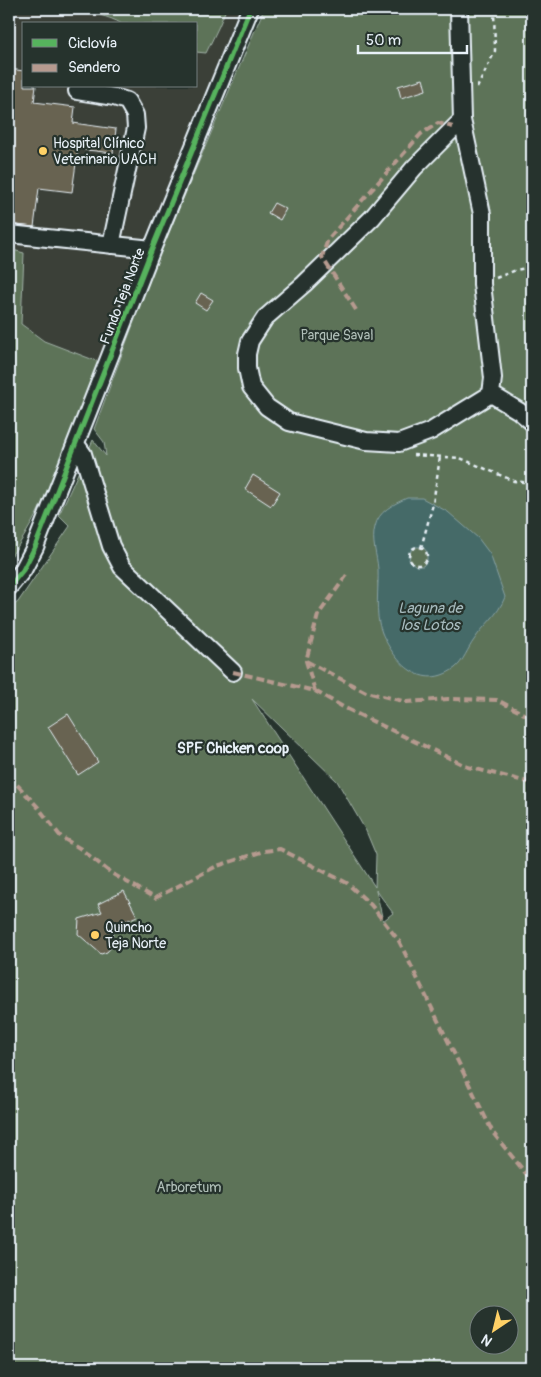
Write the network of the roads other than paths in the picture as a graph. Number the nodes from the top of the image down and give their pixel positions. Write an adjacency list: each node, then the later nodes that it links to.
1 (250, 9): 7 (street, Fundo Teja Norte)
2 (459, 9): 4 (street)
3 (77, 91): 6 (street)
4 (462, 120): 8 (street); 8 (street)
5 (9, 234): 6 (street)
6 (110, 245): 7 (street)
7 (152, 249): 10 (street, Fundo Teja Norte)
8 (491, 394): 9 (street)
9 (532, 422)
10 (76, 444): 11 (street, Fundo Teja Norte); 12 (street)
11 (9, 587)
12 (233, 672)

